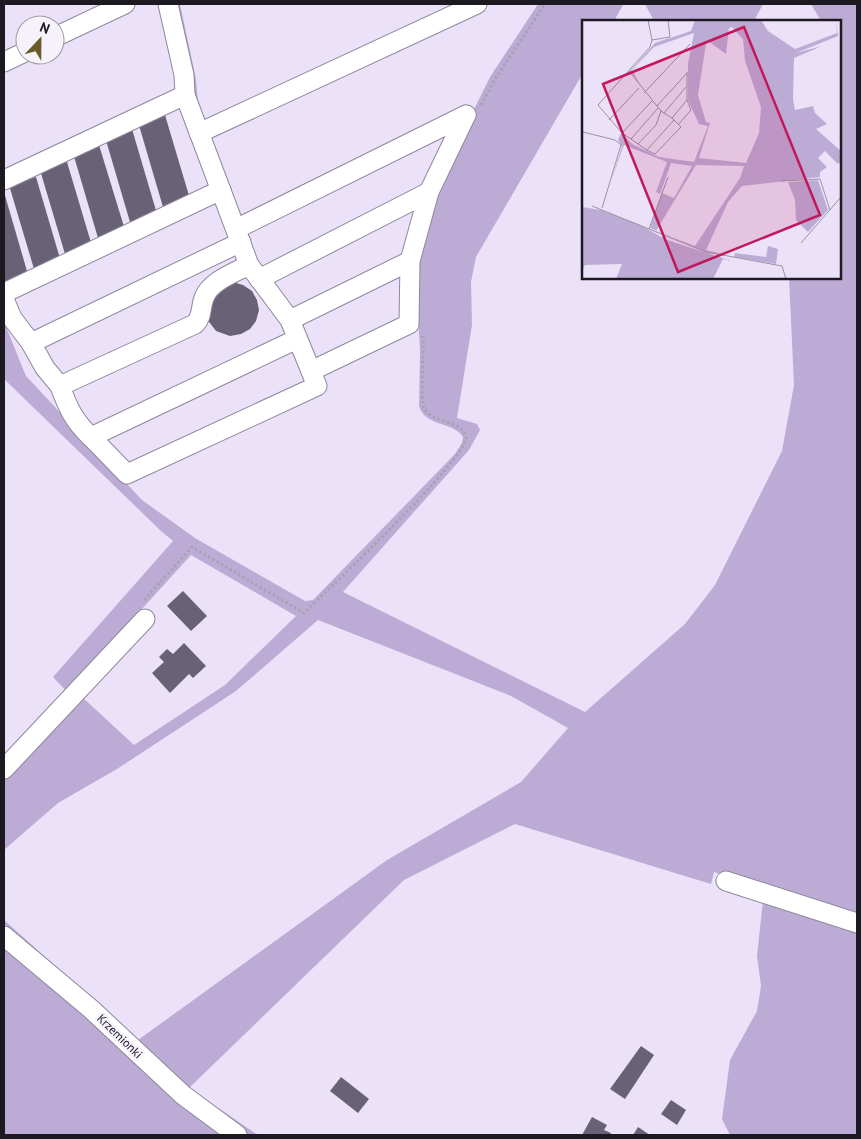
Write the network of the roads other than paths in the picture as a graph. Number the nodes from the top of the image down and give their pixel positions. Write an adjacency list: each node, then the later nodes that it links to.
1 (124, 4): 4 (street)
2 (168, 4): 5 (street)
3 (477, 4): 6 (street)
4 (65, 32)
5 (185, 95): 6 (street); 7 (street)
6 (199, 133): 8 (street)
7 (4, 180)
8 (221, 190): 10 (street); 13 (street)
9 (429, 192): 10 (street); 11 (street); 12 (street)
10 (238, 235): 12 (street); 17 (street)
11 (410, 261): 15 (street); 18 (street)
12 (254, 272): 15 (street); 19 (street)
13 (4, 293)
14 (4, 299): 17 (street)
15 (290, 320): 16 (street)
16 (297, 339): 18 (street); 20 (street)
17 (31, 344): 19 (street)
18 (311, 371): 20 (street)
19 (60, 386): 20 (street)
20 (91, 437)
21 (142, 612): 22 (street)
22 (4, 769)
23 (726, 882): 24 (street)
24 (857, 923)
25 (4, 936): 26 (street, Krzemionki)
26 (237, 1135)

